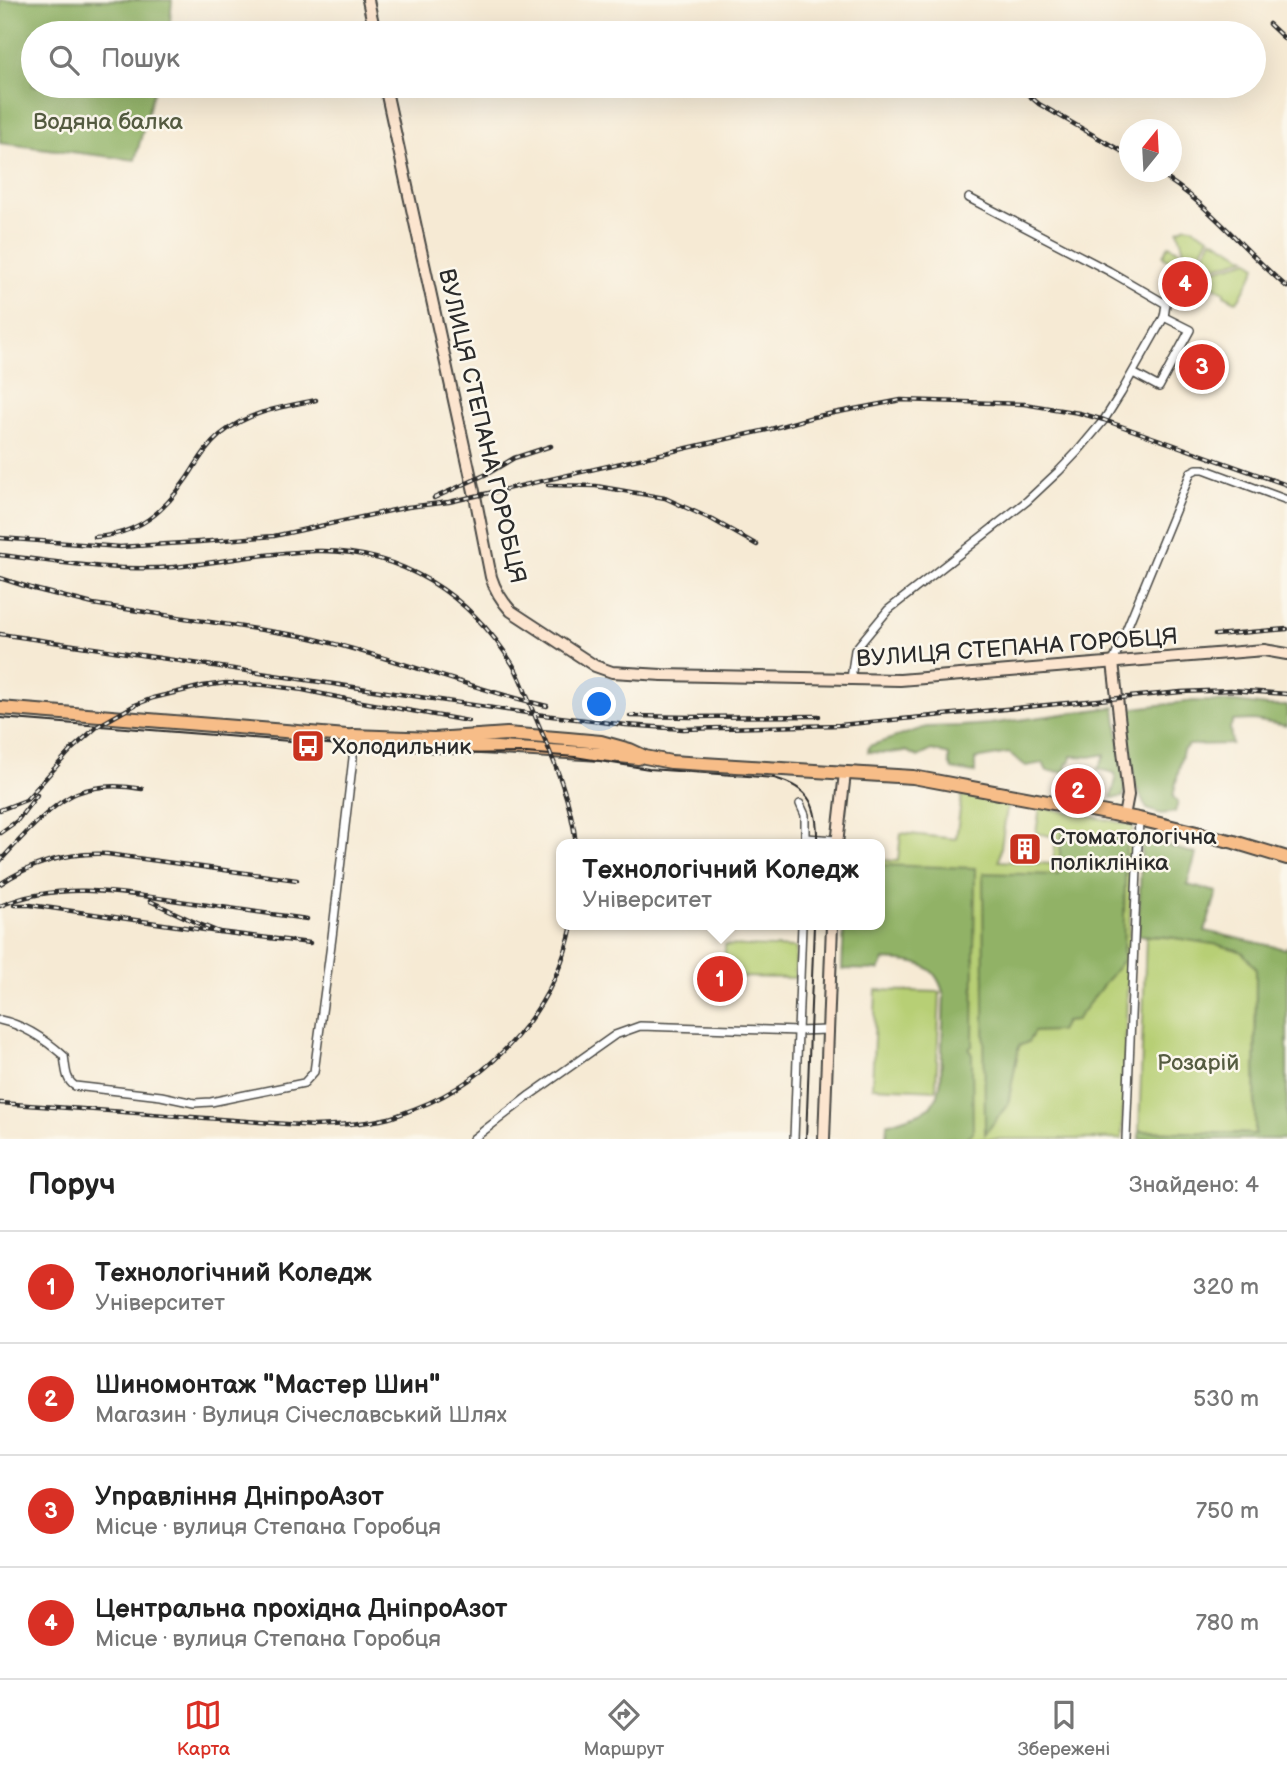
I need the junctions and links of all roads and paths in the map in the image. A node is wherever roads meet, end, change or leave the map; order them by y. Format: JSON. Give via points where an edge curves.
{"nodes":[{"id":1,"x":368,"y":0,"type":"edge"},
{"id":2,"x":372,"y":21,"type":"edge"},
{"id":3,"x":388,"y":98,"type":"edge"},
{"id":4,"x":969,"y":198,"type":"dead end"},
{"id":5,"x":1164,"y":317,"type":"junction"},
{"id":6,"x":1133,"y":373,"type":"junction"},
{"id":7,"x":1287,"y":500,"type":"edge"},
{"id":8,"x":1287,"y":653,"type":"edge"},
{"id":9,"x":1113,"y":662,"type":"junction"},
{"id":10,"x":851,"y":679,"type":"junction"},
{"id":11,"x":0,"y":708,"type":"edge"},
{"id":12,"x":353,"y":736,"type":"junction"},
{"id":13,"x":845,"y":773,"type":"junction"},
{"id":14,"x":800,"y":804,"type":"dead end"},
{"id":15,"x":1124,"y":816,"type":"junction"},
{"id":16,"x":1139,"y":819,"type":"junction"},
{"id":17,"x":805,"y":839,"type":"edge"},
{"id":18,"x":837,"y":839,"type":"edge"},
{"id":19,"x":1287,"y":858,"type":"edge"},
{"id":20,"x":802,"y":930,"type":"edge"},
{"id":21,"x":832,"y":930,"type":"edge"},
{"id":22,"x":0,"y":1020,"type":"edge"},
{"id":23,"x":827,"y":1030,"type":"junction"},
{"id":24,"x":798,"y":1031,"type":"junction"},
{"id":25,"x":473,"y":1139,"type":"edge"},
{"id":26,"x":794,"y":1139,"type":"edge"},
{"id":27,"x":824,"y":1139,"type":"edge"},
{"id":28,"x":1126,"y":1139,"type":"edge"}],
"edges":[{"from":1,"to":2,"type":"main road"},
{"from":3,"to":10,"type":"main road","name":"ВУЛИЦЯ СТЕПАНА ГОРОБЦЯ","via":[[491,576],[502,601],[538,629],[612,673]]},
{"from":4,"to":5,"type":"street","via":[[1166,304]]},
{"from":5,"to":6,"type":"street","name":"ВУЛИЦЯ СТЕПАНА ГОРОБЦЯ"},
{"from":5,"to":6,"type":"street","via":[[1190,330],[1166,375],[1159,387]]},
{"from":6,"to":10,"type":"street","name":"ВУЛИЦЯ СТЕПАНА ГОРОБЦЯ","via":[[1104,420],[1059,471],[888,610],[855,650]]},
{"from":7,"to":9,"type":"street","via":[[1203,469],[1191,472]]},
{"from":8,"to":9,"type":"main road","name":"ВУЛИЦЯ СТЕПАНА ГОРОБЦЯ","via":[[1264,650]]},
{"from":9,"to":10,"type":"main road","name":"ВУЛИЦЯ СТЕПАНА ГОРОБЦЯ","via":[[900,680]]},
{"from":9,"to":15,"type":"main road","via":[[1128,795]]},
{"from":11,"to":12,"type":"main road"},
{"from":12,"to":13,"type":"main road"},
{"from":12,"to":22,"type":"street","via":[[314,1072],[304,1083],[194,1103],[75,1086],[67,1078],[64,1056],[54,1047]]},
{"from":13,"to":15,"type":"main road","via":[[913,777]]},
{"from":13,"to":18,"type":"main road"},
{"from":14,"to":17,"type":"street"},
{"from":15,"to":16,"type":"main road"},
{"from":16,"to":19,"type":"main road"},
{"from":16,"to":28,"type":"street"},
{"from":20,"to":24,"type":"street"},
{"from":21,"to":23,"type":"main road"},
{"from":23,"to":24,"type":"street"},
{"from":23,"to":27,"type":"main road"},
{"from":24,"to":25,"type":"street","via":[[640,1026],[615,1035]]},
{"from":24,"to":26,"type":"street"}]}
